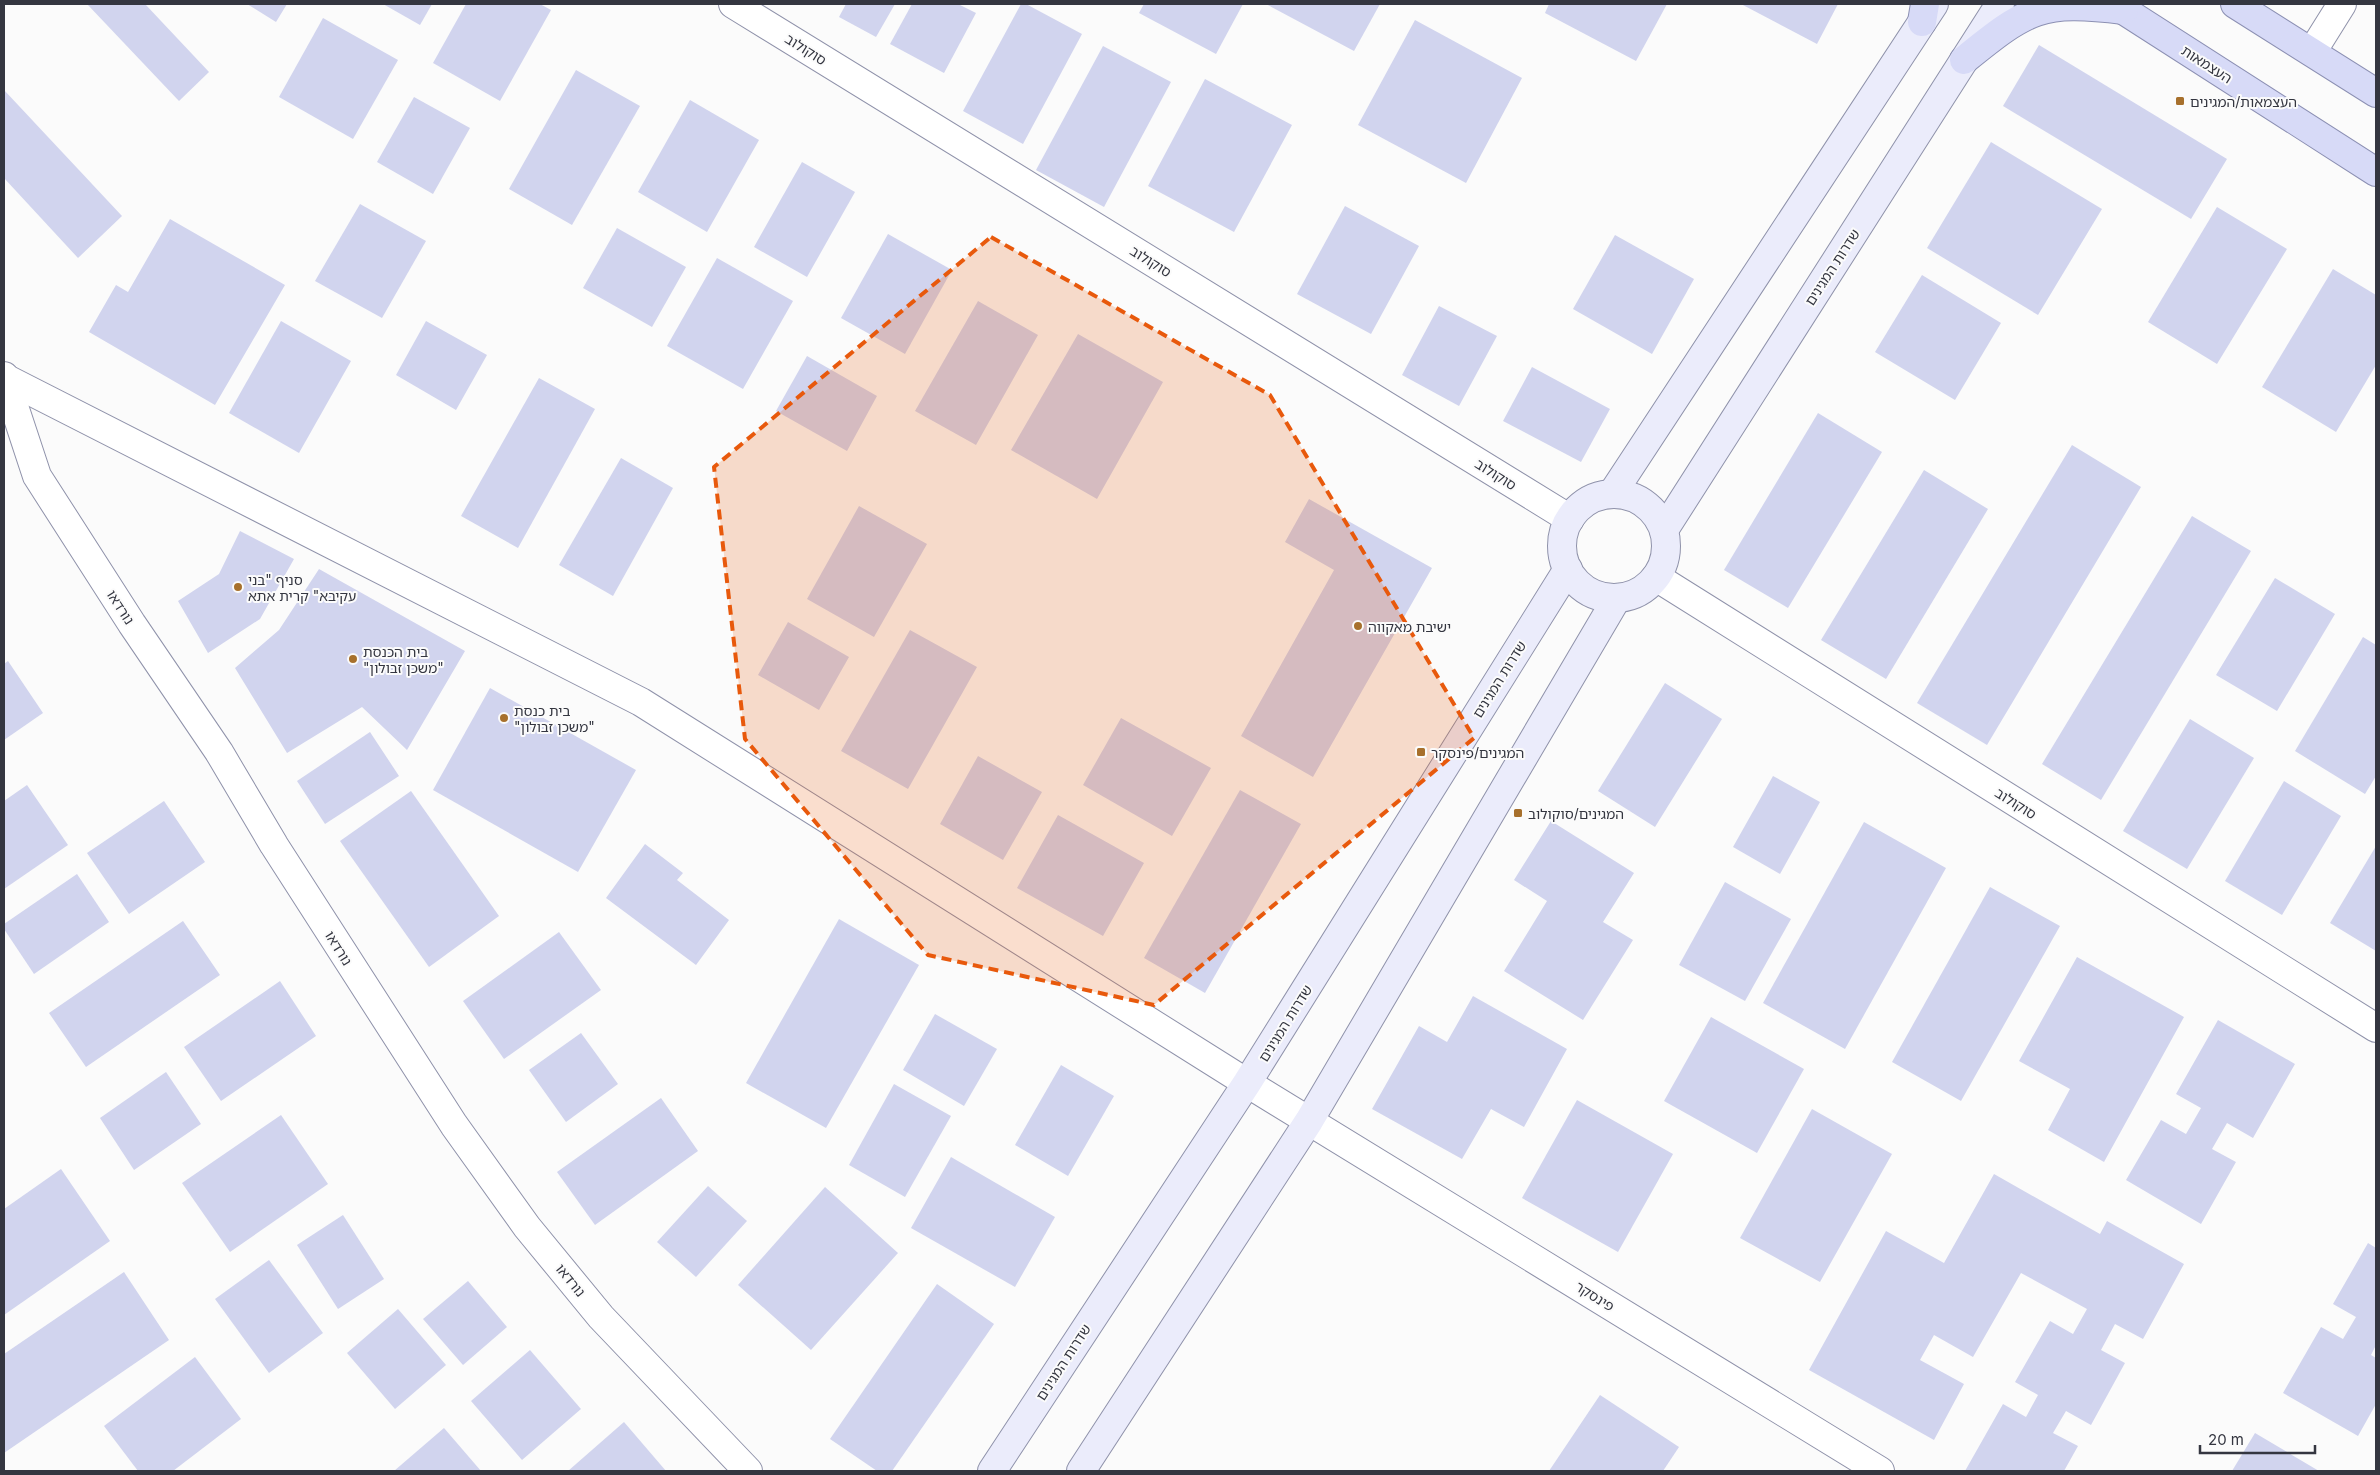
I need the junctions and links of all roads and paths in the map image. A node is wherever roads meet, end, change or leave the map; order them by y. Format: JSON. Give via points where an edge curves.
{"nodes":[{"id":1,"x":733,"y":4,"type":"edge"},
{"id":2,"x":2000,"y":4,"type":"edge"},
{"id":3,"x":2235,"y":4,"type":"edge"},
{"id":4,"x":2342,"y":4,"type":"edge"},
{"id":5,"x":2119,"y":7,"type":"edge"},
{"id":6,"x":1927,"y":10,"type":"edge"},
{"id":7,"x":2312,"y":52,"type":"junction"},
{"id":8,"x":1964,"y":60,"type":"junction"},
{"id":9,"x":2376,"y":93,"type":"edge"},
{"id":10,"x":2376,"y":172,"type":"edge"},
{"id":11,"x":4,"y":377,"type":"edge"},
{"id":12,"x":1612,"y":494,"type":"junction"},
{"id":13,"x":1570,"y":519,"type":"junction"},
{"id":14,"x":1664,"y":530,"type":"junction"},
{"id":15,"x":1568,"y":569,"type":"junction"},
{"id":16,"x":1656,"y":578,"type":"junction"},
{"id":17,"x":1617,"y":598,"type":"junction"},
{"id":18,"x":2376,"y":1028,"type":"edge"},
{"id":19,"x":1248,"y":1082,"type":"junction"},
{"id":20,"x":1309,"y":1121,"type":"junction"},
{"id":21,"x":748,"y":1471,"type":"edge"},
{"id":22,"x":992,"y":1471,"type":"edge"},
{"id":23,"x":1081,"y":1471,"type":"edge"},
{"id":24,"x":1880,"y":1471,"type":"edge"}],
"edges":[{"from":1,"to":13,"type":"street","name":"סוקולוב"},
{"from":2,"to":8,"type":"street","name":"שדרות המגינים"},
{"from":3,"to":7,"type":"main road"},
{"from":4,"to":7,"type":"street"},
{"from":5,"to":8,"type":"main road","via":[[2067,5],[2044,8],[2020,17]]},
{"from":5,"to":10,"type":"main road","name":"העצמאות"},
{"from":6,"to":12,"type":"street"},
{"from":7,"to":9,"type":"main road"},
{"from":8,"to":14,"type":"street","name":"שדרות המגינים"},
{"from":11,"to":19,"type":"street","name":"פינסקר","via":[[641,702]]},
{"from":11,"to":21,"type":"street","name":"נורדאו","via":[[37,476],[218,752],[274,845],[454,1124],[527,1227],[601,1316]]},
{"from":12,"to":13,"type":"street","via":[[1595,497],[1580,506]]},
{"from":12,"to":14,"type":"street","via":[[1629,496],[1644,503]]},
{"from":13,"to":15,"type":"street","via":[[1563,535],[1562,552]]},
{"from":14,"to":16,"type":"street","via":[[1666,547]]},
{"from":15,"to":17,"type":"street","via":[[1588,591]]},
{"from":15,"to":19,"type":"street","name":"שדרות המגינים"},
{"from":16,"to":17,"type":"street","via":[[1632,595]]},
{"from":16,"to":18,"type":"street","name":"סוקולוב"},
{"from":17,"to":20,"type":"street"},
{"from":19,"to":20,"type":"street","name":"פינסקר"},
{"from":19,"to":22,"type":"street","name":"שדרות המגינים"},
{"from":20,"to":23,"type":"street"},
{"from":20,"to":24,"type":"street","name":"פינסקר"}]}
